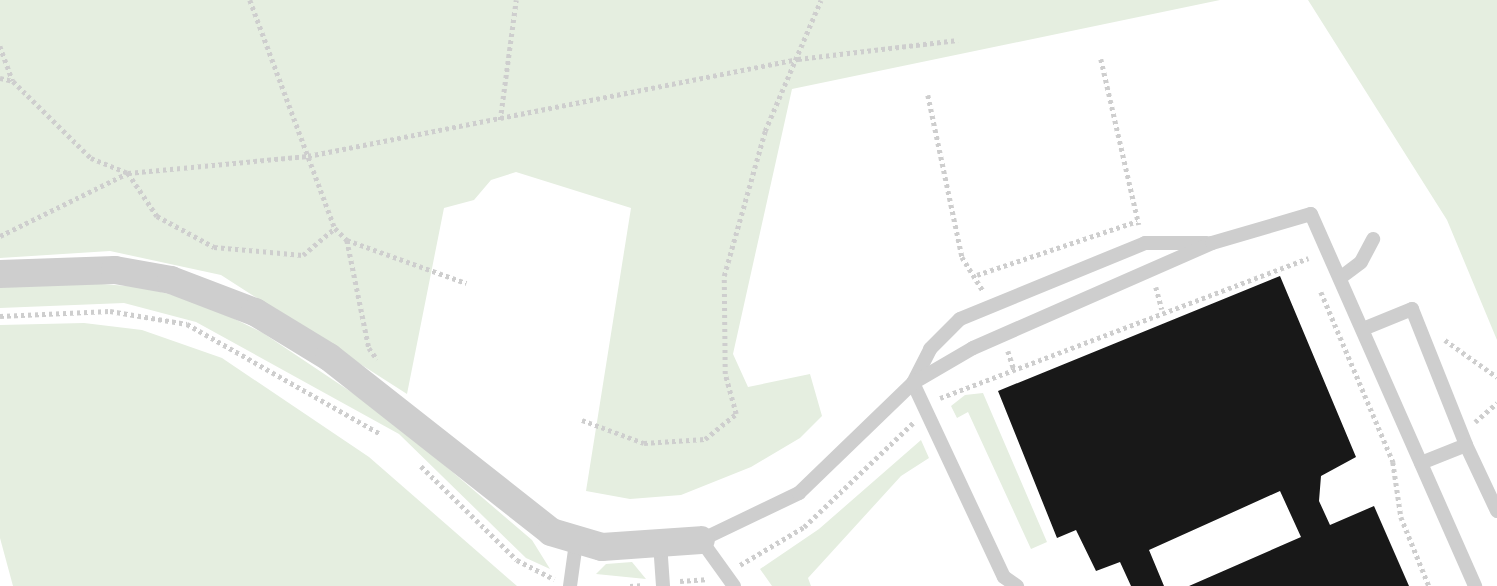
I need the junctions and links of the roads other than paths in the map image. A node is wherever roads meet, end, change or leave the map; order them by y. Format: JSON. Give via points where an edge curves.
{"nodes":[{"id":1,"x":1373,"y":239,"type":"dead end"},
{"id":2,"x":1212,"y":243,"type":"junction"},
{"id":3,"x":0,"y":275,"type":"edge"},
{"id":4,"x":1340,"y":278,"type":"junction"},
{"id":5,"x":1363,"y":329,"type":"junction"},
{"id":6,"x":914,"y":383,"type":"junction"},
{"id":7,"x":1464,"y":439,"type":"junction"},
{"id":8,"x":1421,"y":463,"type":"junction"},
{"id":9,"x":1497,"y":511,"type":"edge"},
{"id":10,"x":701,"y":540,"type":"junction"},
{"id":11,"x":576,"y":543,"type":"junction"},
{"id":12,"x":660,"y":543,"type":"junction"},
{"id":13,"x":570,"y":584,"type":"edge"},
{"id":14,"x":663,"y":585,"type":"edge"},
{"id":15,"x":734,"y":586,"type":"edge"},
{"id":16,"x":1017,"y":586,"type":"edge"},
{"id":17,"x":1475,"y":586,"type":"edge"}],
"edges":[{"from":1,"to":4,"type":"lane","via":[[1361,262]]},
{"from":2,"to":4,"type":"lane","via":[[1311,214]]},
{"from":2,"to":6,"type":"lane","via":[[1152,274],[1003,336]]},
{"from":2,"to":6,"type":"lane","via":[[1145,243],[960,319],[930,349]]},
{"from":3,"to":11,"type":"street","via":[[115,270],[171,280],[255,312],[329,356],[530,522]]},
{"from":4,"to":5,"type":"lane"},
{"from":5,"to":7,"type":"lane","via":[[1412,309]]},
{"from":5,"to":8,"type":"lane"},
{"from":6,"to":10,"type":"lane","via":[[799,493]]},
{"from":6,"to":16,"type":"lane","via":[[1004,577]]},
{"from":7,"to":8,"type":"lane"},
{"from":7,"to":9,"type":"lane"},
{"from":8,"to":17,"type":"lane"},
{"from":10,"to":12,"type":"street"},
{"from":10,"to":15,"type":"lane"},
{"from":11,"to":12,"type":"street"},
{"from":11,"to":13,"type":"lane"},
{"from":12,"to":14,"type":"lane"}]}
